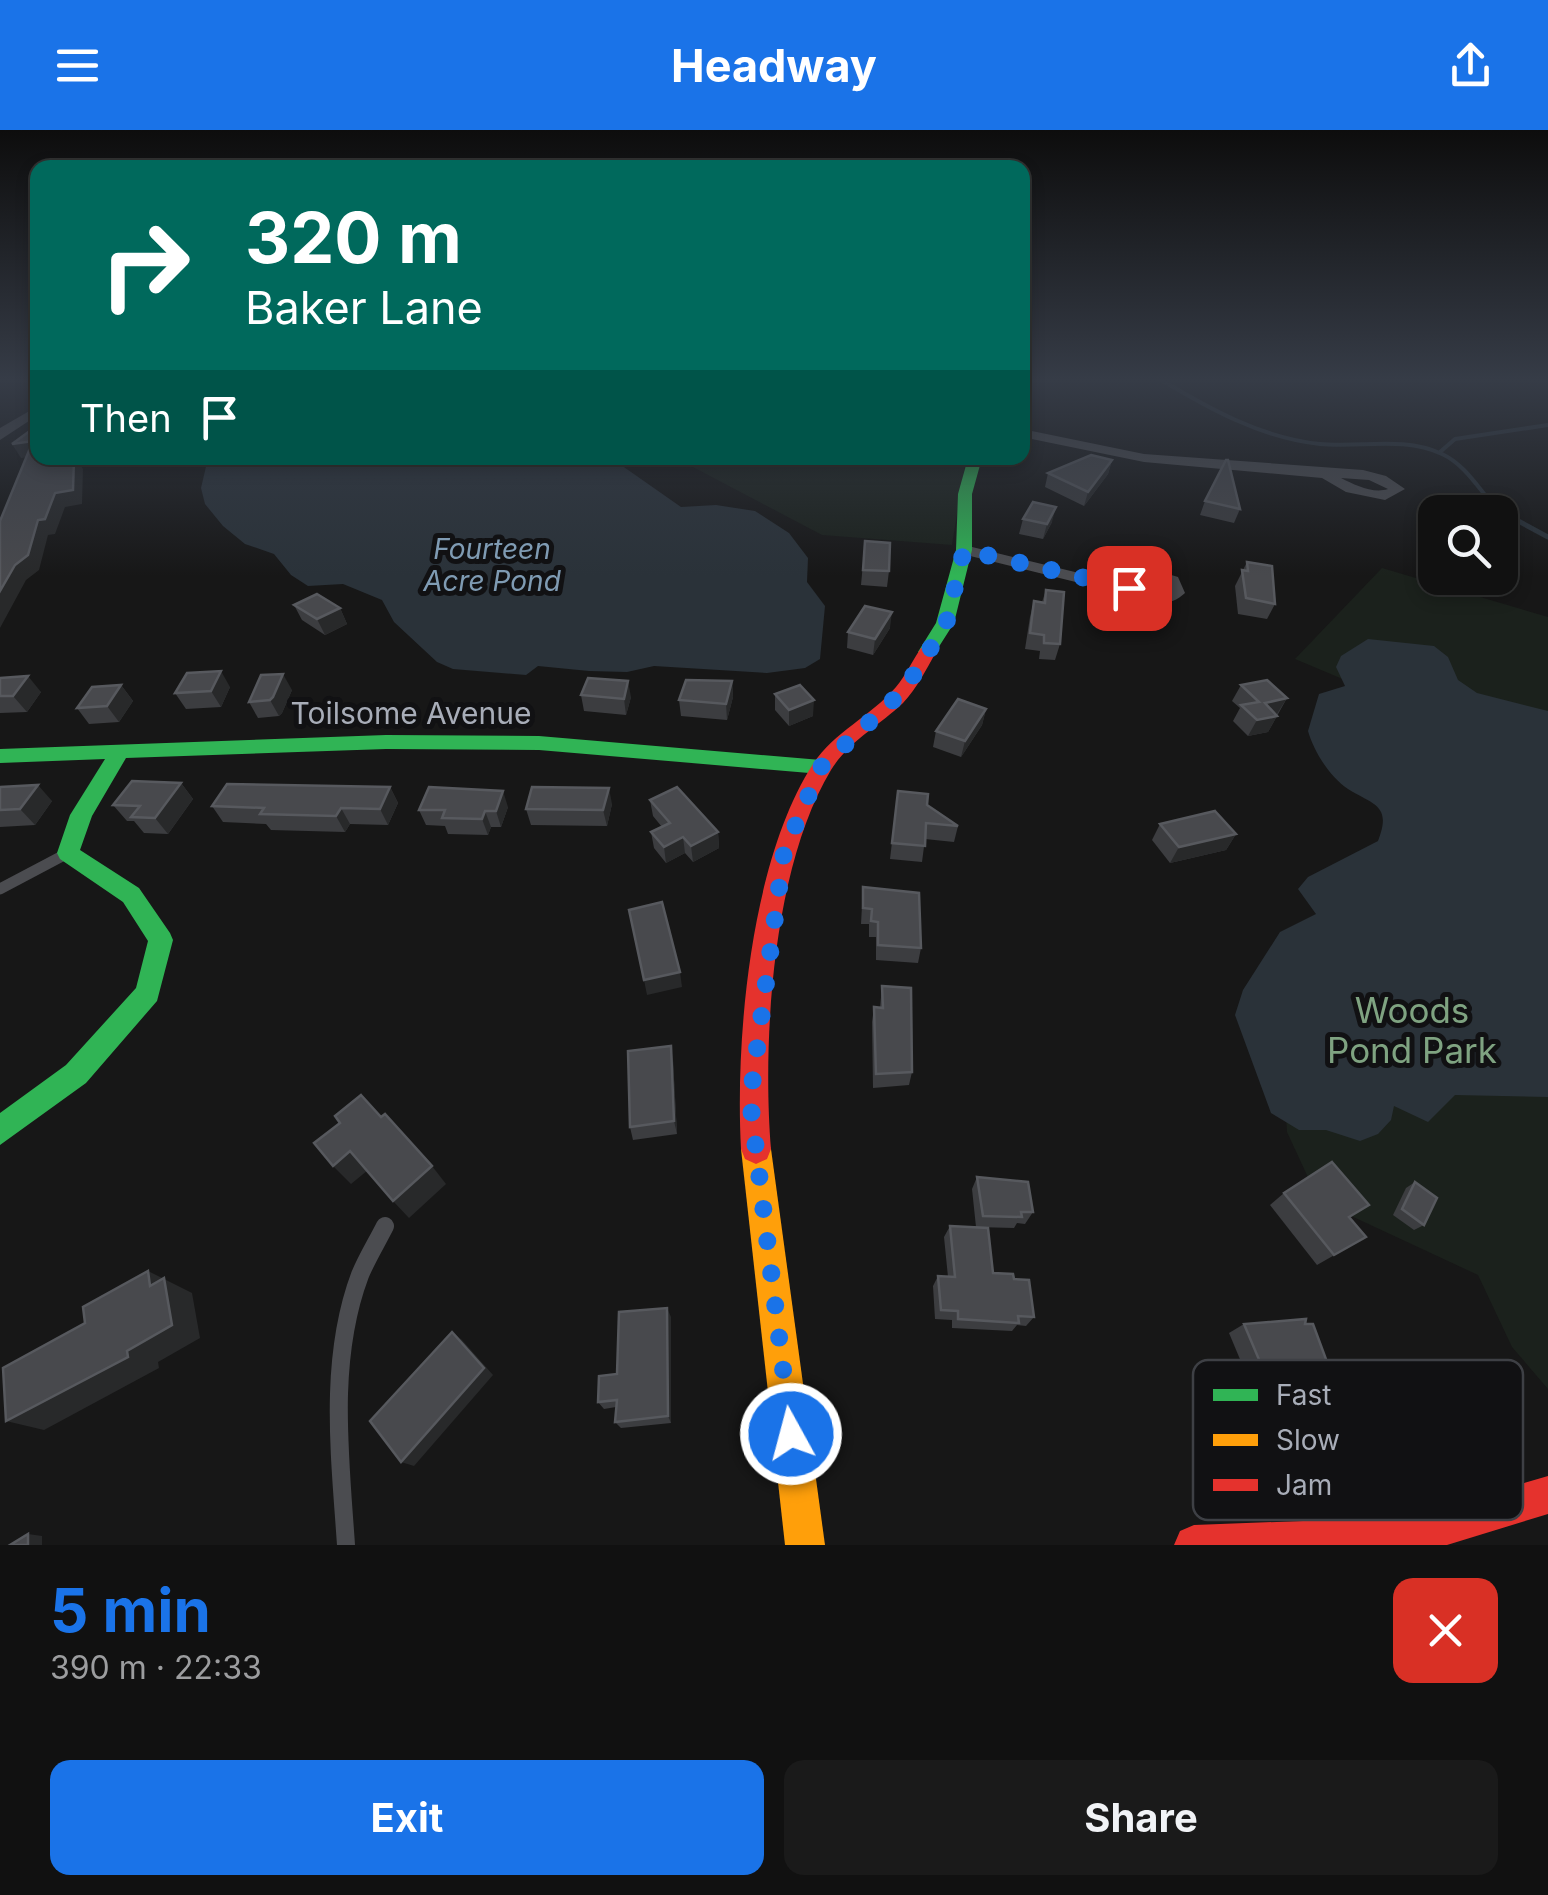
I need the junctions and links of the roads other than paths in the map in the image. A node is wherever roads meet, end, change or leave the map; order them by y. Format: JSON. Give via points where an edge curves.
{"nodes":[{"id":1,"x":1073,"y":444,"type":"edge"},
{"id":2,"x":973,"y":465,"type":"edge"},
{"id":3,"x":1325,"y":474,"type":"dead end"},
{"id":4,"x":964,"y":550,"type":"junction"},
{"id":5,"x":1128,"y":585,"type":"dead end"},
{"id":6,"x":120,"y":751,"type":"junction"},
{"id":7,"x":0,"y":756,"type":"edge"},
{"id":8,"x":821,"y":767,"type":"junction"},
{"id":9,"x":68,"y":853,"type":"junction"},
{"id":10,"x":0,"y":889,"type":"edge"},
{"id":11,"x":0,"y":1131,"type":"edge"},
{"id":12,"x":385,"y":1226,"type":"dead end"},
{"id":13,"x":1548,"y":1495,"type":"edge"},
{"id":14,"x":1523,"y":1503,"type":"edge"},
{"id":15,"x":1465,"y":1520,"type":"edge"},
{"id":16,"x":346,"y":1545,"type":"edge"},
{"id":17,"x":805,"y":1545,"type":"edge"},
{"id":18,"x":1194,"y":1545,"type":"edge"}],
"edges":[{"from":1,"to":3,"type":"street","via":[[1144,458]]},
{"from":2,"to":4,"type":"street"},
{"from":4,"to":5,"type":"street"},
{"from":4,"to":8,"type":"street","via":[[946,624],[911,679]]},
{"from":6,"to":7,"type":"street","name":"Toilsome Avenue"},
{"from":6,"to":8,"type":"street","name":"Toilsome Avenue","via":[[539,743]]},
{"from":6,"to":9,"type":"street"},
{"from":8,"to":17,"type":"street","via":[[784,852],[750,1100]]},
{"from":9,"to":10,"type":"lane"},
{"from":9,"to":11,"type":"street","via":[[131,896],[160,940],[148,993],[76,1074]]},
{"from":12,"to":16,"type":"lane","via":[[361,1273],[345,1342],[340,1423]]},
{"from":13,"to":14,"type":"street"},
{"from":15,"to":18,"type":"street","via":[[1409,1537]]}]}
